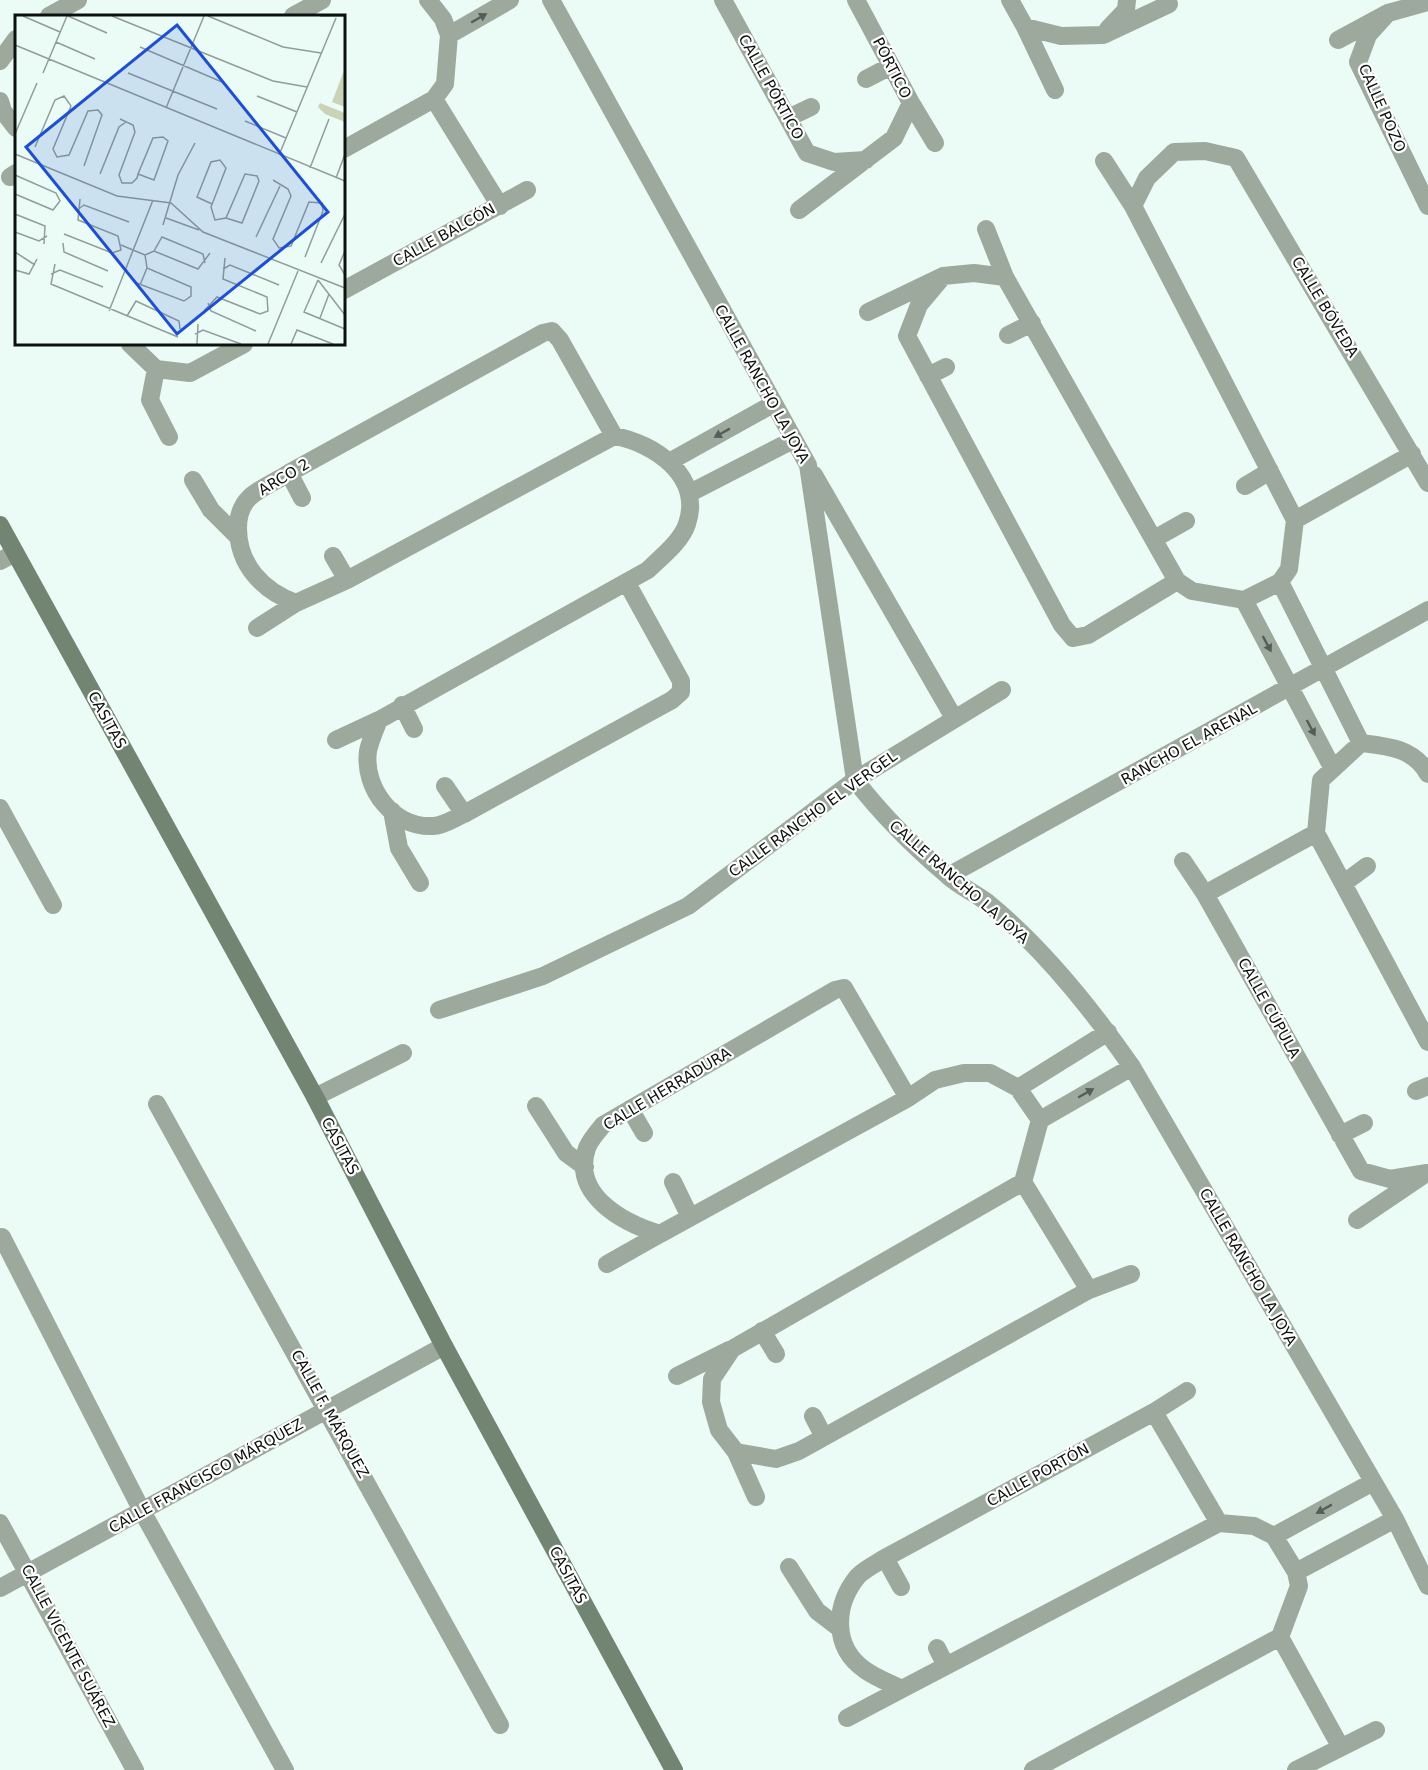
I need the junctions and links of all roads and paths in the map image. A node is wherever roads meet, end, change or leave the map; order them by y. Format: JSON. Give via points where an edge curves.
{"nodes":[{"id":1,"x":78,"y":0,"type":"edge"},
{"id":2,"x":322,"y":0,"type":"edge"},
{"id":3,"x":428,"y":0,"type":"edge"},
{"id":4,"x":510,"y":0,"type":"edge"},
{"id":5,"x":551,"y":0,"type":"edge"},
{"id":6,"x":723,"y":0,"type":"edge"},
{"id":7,"x":856,"y":0,"type":"edge"},
{"id":8,"x":1010,"y":0,"type":"edge"},
{"id":9,"x":1127,"y":0,"type":"edge"},
{"id":10,"x":1428,"y":2,"type":"edge"},
{"id":11,"x":1169,"y":4,"type":"dead end"},
{"id":12,"x":1388,"y":13,"type":"junction"},
{"id":13,"x":51,"y":15,"type":"edge"},
{"id":14,"x":295,"y":15,"type":"edge"},
{"id":15,"x":1025,"y":27,"type":"junction"},
{"id":16,"x":449,"y":35,"type":"junction"},
{"id":17,"x":1103,"y":35,"type":"junction"},
{"id":18,"x":15,"y":40,"type":"edge"},
{"id":19,"x":1338,"y":40,"type":"dead end"},
{"id":20,"x":0,"y":61,"type":"edge"},
{"id":21,"x":891,"y":66,"type":"junction"},
{"id":22,"x":866,"y":79,"type":"dead end"},
{"id":23,"x":1055,"y":90,"type":"dead end"},
{"id":24,"x":434,"y":99,"type":"junction"},
{"id":25,"x":0,"y":101,"type":"edge"},
{"id":26,"x":911,"y":103,"type":"junction"},
{"id":27,"x":811,"y":108,"type":"dead end"},
{"id":28,"x":788,"y":118,"type":"junction"},
{"id":29,"x":15,"y":127,"type":"edge"},
{"id":30,"x":934,"y":143,"type":"dead end"},
{"id":31,"x":345,"y":147,"type":"edge"},
{"id":32,"x":866,"y":160,"type":"junction"},
{"id":33,"x":1104,"y":161,"type":"dead end"},
{"id":34,"x":527,"y":190,"type":"dead end"},
{"id":35,"x":500,"y":206,"type":"junction"},
{"id":36,"x":1133,"y":206,"type":"junction"},
{"id":37,"x":1428,"y":206,"type":"edge"},
{"id":38,"x":799,"y":210,"type":"dead end"},
{"id":39,"x":986,"y":230,"type":"dead end"},
{"id":40,"x":943,"y":276,"type":"junction"},
{"id":41,"x":1005,"y":277,"type":"junction"},
{"id":42,"x":345,"y":289,"type":"edge"},
{"id":43,"x":868,"y":312,"type":"dead end"},
{"id":44,"x":1032,"y":323,"type":"junction"},
{"id":45,"x":1008,"y":335,"type":"dead end"},
{"id":46,"x":131,"y":345,"type":"edge"},
{"id":47,"x":239,"y":345,"type":"edge"},
{"id":48,"x":219,"y":349,"type":"edge"},
{"id":49,"x":946,"y":367,"type":"dead end"},
{"id":50,"x":156,"y":369,"type":"junction"},
{"id":51,"x":928,"y":376,"type":"junction"},
{"id":52,"x":773,"y":404,"type":"junction"},
{"id":53,"x":614,"y":436,"type":"junction"},
{"id":54,"x":169,"y":437,"type":"dead end"},
{"id":55,"x":793,"y":440,"type":"junction"},
{"id":56,"x":1412,"y":454,"type":"junction"},
{"id":57,"x":669,"y":462,"type":"junction"},
{"id":58,"x":808,"y":465,"type":"junction"},
{"id":59,"x":1270,"y":471,"type":"junction"},
{"id":60,"x":289,"y":473,"type":"junction"},
{"id":61,"x":194,"y":480,"type":"dead end"},
{"id":62,"x":1428,"y":483,"type":"edge"},
{"id":63,"x":1245,"y":486,"type":"dead end"},
{"id":64,"x":690,"y":493,"type":"junction"},
{"id":65,"x":302,"y":498,"type":"dead end"},
{"id":66,"x":1296,"y":520,"type":"junction"},
{"id":67,"x":1186,"y":521,"type":"dead end"},
{"id":68,"x":0,"y":525,"type":"edge"},
{"id":69,"x":238,"y":537,"type":"junction"},
{"id":70,"x":1154,"y":539,"type":"junction"},
{"id":71,"x":333,"y":556,"type":"dead end"},
{"id":72,"x":7,"y":557,"type":"edge"},
{"id":73,"x":347,"y":580,"type":"junction"},
{"id":74,"x":1177,"y":581,"type":"junction"},
{"id":75,"x":1280,"y":582,"type":"junction"},
{"id":76,"x":627,"y":583,"type":"junction"},
{"id":77,"x":1244,"y":600,"type":"junction"},
{"id":78,"x":297,"y":603,"type":"junction"},
{"id":79,"x":1428,"y":610,"type":"edge"},
{"id":80,"x":257,"y":628,"type":"dead end"},
{"id":81,"x":1323,"y":670,"type":"junction"},
{"id":82,"x":1290,"y":688,"type":"junction"},
{"id":83,"x":1002,"y":690,"type":"dead end"},
{"id":84,"x":402,"y":705,"type":"junction"},
{"id":85,"x":954,"y":718,"type":"junction"},
{"id":86,"x":379,"y":720,"type":"junction"},
{"id":87,"x":414,"y":729,"type":"dead end"},
{"id":88,"x":336,"y":740,"type":"dead end"},
{"id":89,"x":1361,"y":743,"type":"junction"},
{"id":90,"x":1426,"y":766,"type":"edge"},
{"id":91,"x":1333,"y":769,"type":"junction"},
{"id":92,"x":855,"y":780,"type":"junction"},
{"id":93,"x":445,"y":786,"type":"dead end"},
{"id":94,"x":0,"y":808,"type":"edge"},
{"id":95,"x":392,"y":812,"type":"junction"},
{"id":96,"x":464,"y":814,"type":"junction"},
{"id":97,"x":1316,"y":833,"type":"junction"},
{"id":98,"x":1183,"y":861,"type":"dead end"},
{"id":99,"x":1367,"y":866,"type":"dead end"},
{"id":100,"x":948,"y":876,"type":"junction"},
{"id":101,"x":420,"y":883,"type":"dead end"},
{"id":102,"x":1344,"y":883,"type":"junction"},
{"id":103,"x":1205,"y":894,"type":"junction"},
{"id":104,"x":53,"y":905,"type":"dead end"},
{"id":105,"x":439,"y":1010,"type":"dead end"},
{"id":106,"x":1108,"y":1032,"type":"junction"},
{"id":107,"x":1428,"y":1042,"type":"edge"},
{"id":108,"x":403,"y":1053,"type":"dead end"},
{"id":109,"x":1132,"y":1067,"type":"junction"},
{"id":110,"x":1018,"y":1088,"type":"junction"},
{"id":111,"x":315,"y":1097,"type":"junction"},
{"id":112,"x":908,"y":1098,"type":"junction"},
{"id":113,"x":157,"y":1104,"type":"dead end"},
{"id":114,"x":536,"y":1106,"type":"dead end"},
{"id":115,"x":630,"y":1109,"type":"junction"},
{"id":116,"x":1040,"y":1120,"type":"junction"},
{"id":117,"x":1364,"y":1123,"type":"dead end"},
{"id":118,"x":644,"y":1133,"type":"dead end"},
{"id":119,"x":1340,"y":1135,"type":"junction"},
{"id":120,"x":585,"y":1167,"type":"junction"},
{"id":121,"x":1427,"y":1172,"type":"edge"},
{"id":122,"x":673,"y":1182,"type":"dead end"},
{"id":123,"x":1023,"y":1182,"type":"junction"},
{"id":124,"x":690,"y":1217,"type":"junction"},
{"id":125,"x":1357,"y":1220,"type":"dead end"},
{"id":126,"x":660,"y":1234,"type":"junction"},
{"id":127,"x":2,"y":1237,"type":"dead end"},
{"id":128,"x":607,"y":1264,"type":"dead end"},
{"id":129,"x":1131,"y":1274,"type":"dead end"},
{"id":130,"x":1089,"y":1290,"type":"junction"},
{"id":131,"x":762,"y":1331,"type":"junction"},
{"id":132,"x":444,"y":1346,"type":"junction"},
{"id":133,"x":732,"y":1349,"type":"junction"},
{"id":134,"x":776,"y":1354,"type":"dead end"},
{"id":135,"x":677,"y":1376,"type":"dead end"},
{"id":136,"x":1186,"y":1391,"type":"dead end"},
{"id":137,"x":328,"y":1409,"type":"junction"},
{"id":138,"x":1154,"y":1412,"type":"junction"},
{"id":139,"x":813,"y":1416,"type":"dead end"},
{"id":140,"x":824,"y":1437,"type":"junction"},
{"id":141,"x":736,"y":1452,"type":"junction"},
{"id":142,"x":1373,"y":1482,"type":"junction"},
{"id":143,"x":756,"y":1497,"type":"dead end"},
{"id":144,"x":142,"y":1511,"type":"junction"},
{"id":145,"x":1395,"y":1519,"type":"junction"},
{"id":146,"x":0,"y":1523,"type":"edge"},
{"id":147,"x":1219,"y":1523,"type":"junction"},
{"id":148,"x":1274,"y":1536,"type":"junction"},
{"id":149,"x":885,"y":1558,"type":"junction"},
{"id":150,"x":789,"y":1567,"type":"dead end"},
{"id":151,"x":1296,"y":1572,"type":"junction"},
{"id":152,"x":28,"y":1573,"type":"junction"},
{"id":153,"x":1428,"y":1586,"type":"edge"},
{"id":154,"x":901,"y":1587,"type":"dead end"},
{"id":155,"x":0,"y":1588,"type":"edge"},
{"id":156,"x":838,"y":1627,"type":"junction"},
{"id":157,"x":1280,"y":1637,"type":"junction"},
{"id":158,"x":937,"y":1648,"type":"dead end"},
{"id":159,"x":946,"y":1666,"type":"junction"},
{"id":160,"x":902,"y":1689,"type":"junction"},
{"id":161,"x":847,"y":1718,"type":"dead end"},
{"id":162,"x":500,"y":1725,"type":"dead end"},
{"id":163,"x":1376,"y":1730,"type":"dead end"},
{"id":164,"x":1340,"y":1746,"type":"junction"},
{"id":165,"x":135,"y":1770,"type":"edge"},
{"id":166,"x":285,"y":1770,"type":"edge"},
{"id":167,"x":674,"y":1770,"type":"edge"},
{"id":168,"x":1033,"y":1770,"type":"edge"},
{"id":169,"x":1296,"y":1770,"type":"edge"}],
"edges":[{"from":1,"to":13,"type":"street"},
{"from":2,"to":14,"type":"street"},
{"from":3,"to":16,"type":"street","via":[[443,19]]},
{"from":16,"to":4,"type":"street","one_way":true},
{"from":5,"to":52,"type":"street","name":"CALLE RANCHO LA JOYA"},
{"from":6,"to":28,"type":"street","name":"CALLE PÓRTICO"},
{"from":7,"to":21,"type":"street","name":"PÓRTICO"},
{"from":8,"to":15,"type":"street"},
{"from":9,"to":17,"type":"street","via":[[1126,10]]},
{"from":10,"to":12,"type":"street"},
{"from":11,"to":17,"type":"street"},
{"from":12,"to":19,"type":"street"},
{"from":12,"to":37,"type":"street","name":"CALLE POZO","via":[[1368,35],[1358,62]]},
{"from":15,"to":17,"type":"street","via":[[1061,36]]},
{"from":15,"to":23,"type":"street"},
{"from":16,"to":24,"type":"street","via":[[445,84]]},
{"from":18,"to":20,"type":"street"},
{"from":21,"to":22,"type":"street"},
{"from":21,"to":26,"type":"street","name":"PÓRTICO"},
{"from":24,"to":31,"type":"street"},
{"from":24,"to":35,"type":"street","name":"CALLE BALCÓN"},
{"from":25,"to":29,"type":"street"},
{"from":26,"to":30,"type":"street"},
{"from":26,"to":32,"type":"street","name":"PÓRTICO","via":[[894,138]]},
{"from":27,"to":28,"type":"street"},
{"from":28,"to":32,"type":"street","name":"CALLE PÓRTICO","via":[[807,153],[834,162]]},
{"from":32,"to":38,"type":"street","name":"PÓRTICO"},
{"from":33,"to":36,"type":"street"},
{"from":34,"to":35,"type":"street"},
{"from":35,"to":42,"type":"street","name":"CALLE BALCÓN"},
{"from":36,"to":56,"type":"street","name":"CALLE BÓVEDA","via":[[1147,178],[1174,152],[1205,151],[1236,158]]},
{"from":36,"to":59,"type":"street"},
{"from":39,"to":41,"type":"street"},
{"from":40,"to":41,"type":"street","via":[[974,273]]},
{"from":40,"to":43,"type":"street"},
{"from":40,"to":51,"type":"street","via":[[920,305],[907,336]]},
{"from":41,"to":44,"type":"street"},
{"from":44,"to":45,"type":"street"},
{"from":44,"to":70,"type":"street"},
{"from":46,"to":50,"type":"street"},
{"from":47,"to":48,"type":"street"},
{"from":48,"to":50,"type":"street","via":[[190,373]]},
{"from":49,"to":51,"type":"street"},
{"from":50,"to":54,"type":"street","via":[[150,400]]},
{"from":51,"to":74,"type":"street","via":[[1062,625],[1073,638],[1088,635]]},
{"from":52,"to":55,"type":"street","name":"CALLE RANCHO LA JOYA"},
{"from":52,"to":57,"type":"street","one_way":true},
{"from":53,"to":57,"type":"street","via":[[648,446]]},
{"from":53,"to":60,"type":"street","name":"ARCO 2","via":[[552,331]]},
{"from":53,"to":73,"type":"street"},
{"from":55,"to":58,"type":"street","name":"CALLE RANCHO LA JOYA"},
{"from":55,"to":64,"type":"street"},
{"from":56,"to":62,"type":"street"},
{"from":56,"to":66,"type":"street"},
{"from":57,"to":64,"type":"street"},
{"from":58,"to":85,"type":"street"},
{"from":58,"to":92,"type":"street","name":"CALLE RANCHO LA JOYA"},
{"from":59,"to":63,"type":"street"},
{"from":59,"to":66,"type":"street"},
{"from":60,"to":65,"type":"street"},
{"from":60,"to":69,"type":"street","name":"ARCO 2","via":[[249,498],[238,516]]},
{"from":61,"to":69,"type":"street","via":[[211,510]]},
{"from":64,"to":76,"type":"street","via":[[687,524],[673,546],[648,570]]},
{"from":66,"to":75,"type":"street","via":[[1289,569]]},
{"from":67,"to":70,"type":"street"},
{"from":68,"to":72,"type":"street","name":"CASITAS"},
{"from":69,"to":78,"type":"street","name":"ARCO 2","via":[[246,564],[264,585]]},
{"from":70,"to":74,"type":"street"},
{"from":71,"to":73,"type":"street"},
{"from":72,"to":111,"type":"street","name":"CASITAS"},
{"from":73,"to":78,"type":"street"},
{"from":74,"to":77,"type":"street","via":[[1192,591]]},
{"from":75,"to":77,"type":"street"},
{"from":75,"to":81,"type":"street"},
{"from":76,"to":84,"type":"street"},
{"from":76,"to":96,"type":"street","via":[[681,681],[681,692]]},
{"from":77,"to":82,"type":"street","one_way":true},
{"from":78,"to":80,"type":"street"},
{"from":79,"to":81,"type":"street","name":"RANCHO EL ARENAL"},
{"from":81,"to":82,"type":"street","name":"RANCHO EL ARENAL"},
{"from":81,"to":89,"type":"street"},
{"from":82,"to":91,"type":"street","one_way":true},
{"from":82,"to":100,"type":"street","name":"RANCHO EL ARENAL"},
{"from":83,"to":85,"type":"street","name":"CALLE RANCHO EL VERGEL"},
{"from":84,"to":86,"type":"street"},
{"from":84,"to":87,"type":"street"},
{"from":85,"to":92,"type":"street","name":"CALLE RANCHO EL VERGEL"},
{"from":86,"to":88,"type":"street"},
{"from":86,"to":95,"type":"street","via":[[368,750],[369,771],[375,793]]},
{"from":89,"to":90,"type":"street","via":[[1397,747]]},
{"from":89,"to":91,"type":"street"},
{"from":91,"to":97,"type":"street","via":[[1320,780]]},
{"from":92,"to":100,"type":"street","name":"CALLE RANCHO LA JOYA","via":[[884,816]]},
{"from":92,"to":105,"type":"street","name":"CALLE RANCHO EL VERGEL","via":[[688,906],[543,976]]},
{"from":93,"to":96,"type":"street"},
{"from":94,"to":104,"type":"street"},
{"from":95,"to":96,"type":"street","via":[[412,823],[434,826]]},
{"from":95,"to":101,"type":"street","via":[[399,848]]},
{"from":97,"to":102,"type":"street"},
{"from":97,"to":103,"type":"street"},
{"from":98,"to":103,"type":"street","name":"CALLE CÚPULA"},
{"from":99,"to":102,"type":"street"},
{"from":100,"to":106,"type":"street","name":"CALLE RANCHO LA JOYA","via":[[987,902],[1041,952]]},
{"from":102,"to":107,"type":"street"},
{"from":103,"to":119,"type":"street","name":"CALLE CÚPULA"},
{"from":106,"to":109,"type":"street","name":"CALLE RANCHO LA JOYA"},
{"from":106,"to":110,"type":"street"},
{"from":108,"to":111,"type":"street"},
{"from":116,"to":109,"type":"street","one_way":true},
{"from":109,"to":142,"type":"street","name":"CALLE RANCHO LA JOYA"},
{"from":110,"to":112,"type":"street","via":[[990,1073],[964,1073],[935,1080]]},
{"from":110,"to":116,"type":"street"},
{"from":111,"to":132,"type":"street","name":"CASITAS"},
{"from":112,"to":115,"type":"street","name":"CALLE HERRADURA","via":[[844,988]]},
{"from":112,"to":124,"type":"street"},
{"from":113,"to":137,"type":"street","name":"CALLE F. MÁRQUEZ"},
{"from":114,"to":120,"type":"street","via":[[566,1153]]},
{"from":115,"to":118,"type":"street"},
{"from":115,"to":120,"type":"street","name":"CALLE HERRADURA","via":[[603,1125],[587,1147]]},
{"from":116,"to":123,"type":"street"},
{"from":117,"to":119,"type":"street"},
{"from":119,"to":121,"type":"street","name":"CALLE CÚPULA","via":[[1361,1171],[1390,1179]]},
{"from":120,"to":126,"type":"street","via":[[592,1192],[610,1211],[631,1225]]},
{"from":121,"to":125,"type":"street"},
{"from":122,"to":124,"type":"street"},
{"from":123,"to":130,"type":"street"},
{"from":123,"to":131,"type":"street"},
{"from":124,"to":126,"type":"street"},
{"from":126,"to":128,"type":"street"},
{"from":127,"to":144,"type":"street"},
{"from":129,"to":130,"type":"street"},
{"from":130,"to":140,"type":"street"},
{"from":131,"to":133,"type":"street"},
{"from":131,"to":134,"type":"street"},
{"from":132,"to":137,"type":"street","name":"CALLE FRANCISCO MÁRQUEZ"},
{"from":132,"to":167,"type":"street","name":"CASITAS"},
{"from":133,"to":135,"type":"street"},
{"from":133,"to":141,"type":"street","via":[[712,1379],[711,1402],[719,1430]]},
{"from":136,"to":138,"type":"street","name":"CALLE PORTÓN"},
{"from":137,"to":144,"type":"street","name":"CALLE FRANCISCO MÁRQUEZ"},
{"from":137,"to":162,"type":"street","name":"CALLE F. MÁRQUEZ"},
{"from":138,"to":147,"type":"street"},
{"from":138,"to":149,"type":"street","name":"CALLE PORTÓN"},
{"from":139,"to":140,"type":"street"},
{"from":140,"to":141,"type":"street","via":[[776,1460]]},
{"from":141,"to":143,"type":"street"},
{"from":142,"to":145,"type":"street","name":"CALLE RANCHO LA JOYA"},
{"from":142,"to":148,"type":"street","one_way":true},
{"from":144,"to":152,"type":"street","name":"CALLE FRANCISCO MÁRQUEZ"},
{"from":144,"to":166,"type":"street"},
{"from":145,"to":151,"type":"street"},
{"from":145,"to":153,"type":"street","name":"CALLE RANCHO LA JOYA"},
{"from":146,"to":152,"type":"street","name":"CALLE VICENTE SUÁREZ"},
{"from":147,"to":148,"type":"street","via":[[1254,1526]]},
{"from":147,"to":159,"type":"street"},
{"from":148,"to":151,"type":"street"},
{"from":149,"to":154,"type":"street"},
{"from":149,"to":156,"type":"street","name":"CALLE PORTÓN","via":[[859,1575],[843,1603]]},
{"from":150,"to":156,"type":"street","via":[[817,1611]]},
{"from":151,"to":157,"type":"street","via":[[1299,1586]]},
{"from":152,"to":155,"type":"street","name":"CALLE FRANCISCO MÁRQUEZ"},
{"from":152,"to":165,"type":"street","name":"CALLE VICENTE SUÁREZ"},
{"from":156,"to":160,"type":"street","via":[[844,1646],[863,1670]]},
{"from":157,"to":164,"type":"street"},
{"from":157,"to":168,"type":"street"},
{"from":158,"to":159,"type":"street"},
{"from":159,"to":160,"type":"street"},
{"from":160,"to":161,"type":"street"},
{"from":163,"to":164,"type":"street"},
{"from":164,"to":169,"type":"street"}]}
